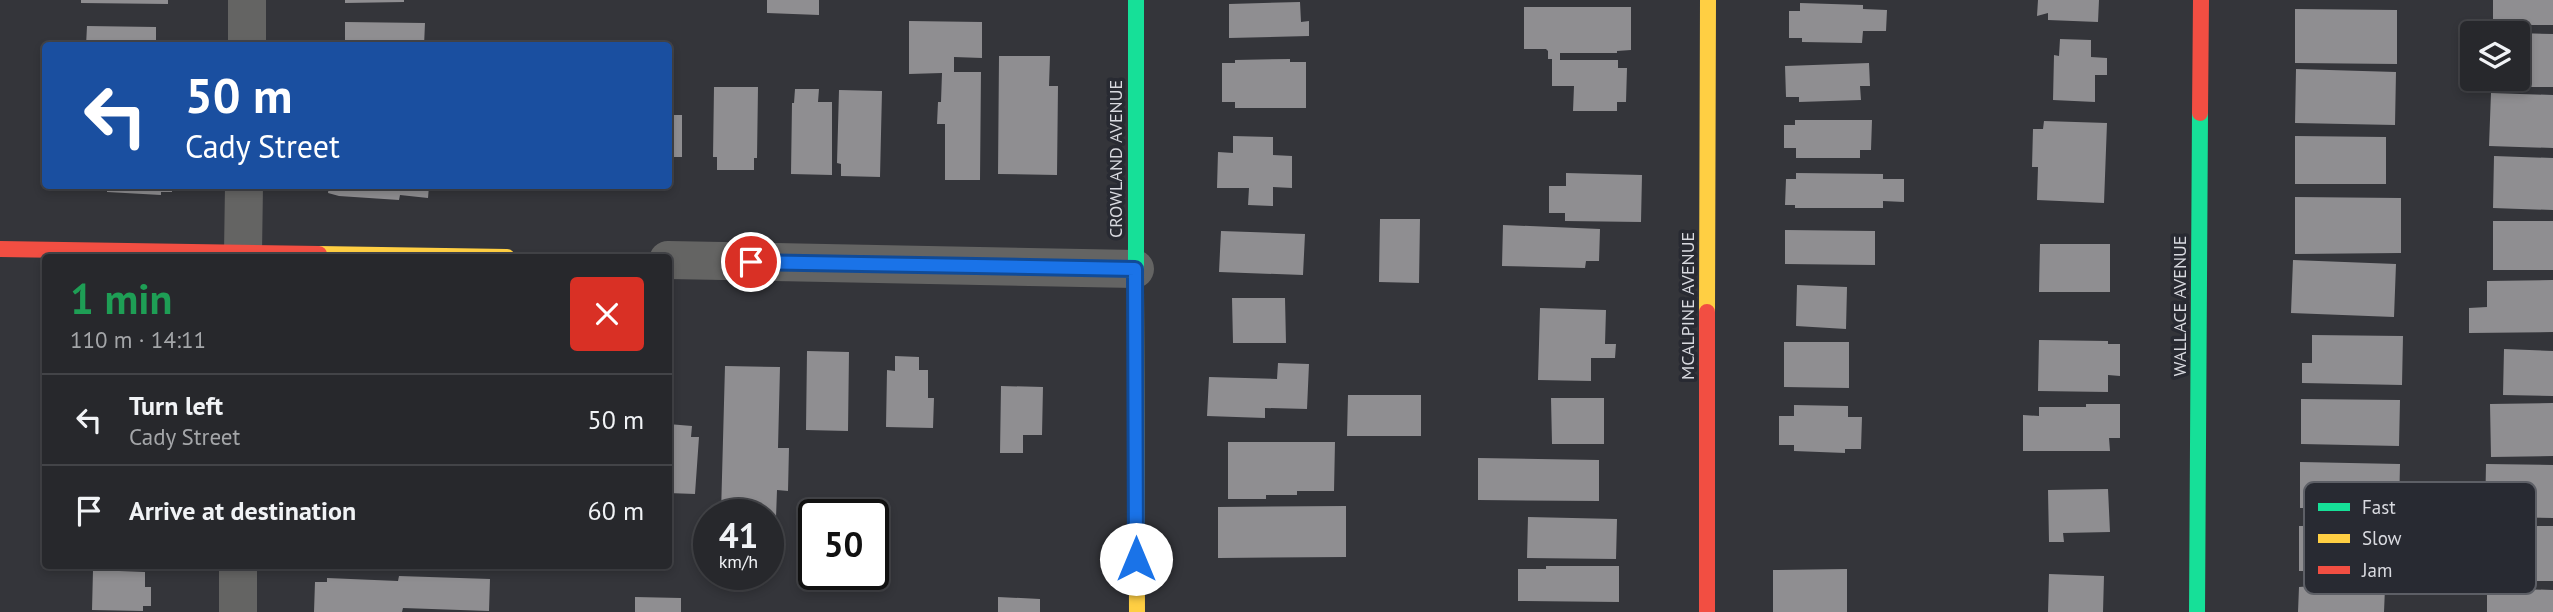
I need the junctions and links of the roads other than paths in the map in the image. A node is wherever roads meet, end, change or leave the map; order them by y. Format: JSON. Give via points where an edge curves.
{"nodes":[{"id":1,"x":247,"y":0,"type":"edge"},
{"id":2,"x":1136,"y":0,"type":"edge"},
{"id":3,"x":1708,"y":0,"type":"edge"},
{"id":4,"x":2202,"y":0,"type":"edge"},
{"id":5,"x":247,"y":42,"type":"edge"},
{"id":6,"x":244,"y":189,"type":"edge"},
{"id":7,"x":0,"y":249,"type":"edge"},
{"id":8,"x":202,"y":254,"type":"edge"},
{"id":9,"x":243,"y":254,"type":"edge"},
{"id":10,"x":672,"y":260,"type":"edge"},
{"id":11,"x":1135,"y":269,"type":"junction"},
{"id":12,"x":239,"y":569,"type":"edge"},
{"id":13,"x":238,"y":612,"type":"edge"},
{"id":14,"x":1137,"y":612,"type":"edge"},
{"id":15,"x":1707,"y":612,"type":"edge"},
{"id":16,"x":2197,"y":612,"type":"edge"}],
"edges":[{"from":1,"to":5,"type":"street"},
{"from":2,"to":11,"type":"street","name":"CROWLAND AVENUE"},
{"from":3,"to":15,"type":"street","name":"MCALPINE AVENUE"},
{"from":4,"to":16,"type":"street","name":"WALLACE AVENUE"},
{"from":6,"to":9,"type":"street"},
{"from":7,"to":8,"type":"street"},
{"from":10,"to":11,"type":"street"},
{"from":11,"to":14,"type":"street","name":"CROWLAND AVENUE"},
{"from":12,"to":13,"type":"street"}]}
